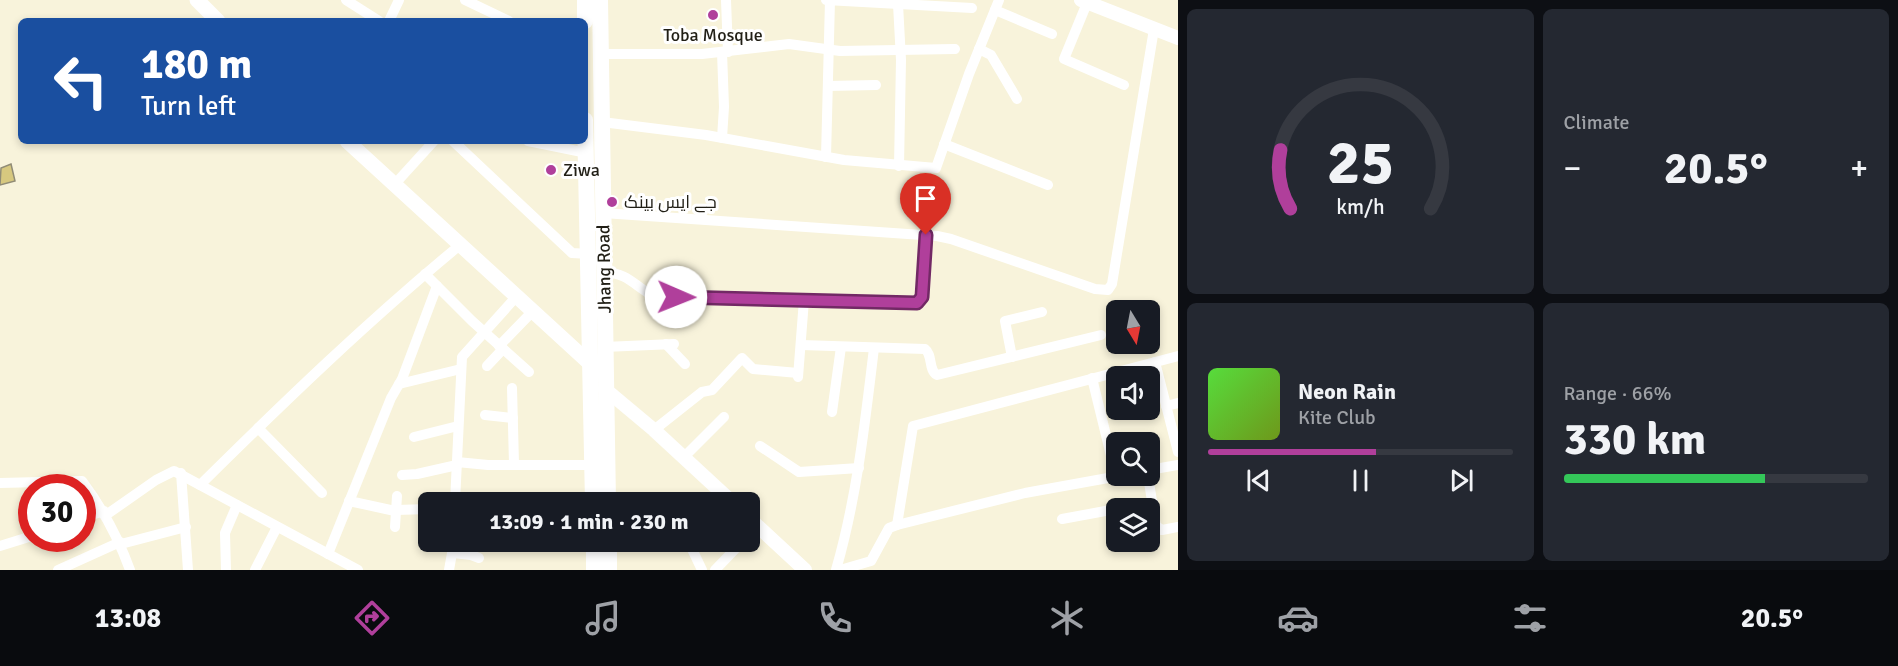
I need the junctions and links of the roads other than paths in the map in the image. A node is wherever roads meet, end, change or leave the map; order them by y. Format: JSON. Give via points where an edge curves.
{"nodes":[{"id":1,"x":198,"y":0,"type":"edge"},
{"id":2,"x":346,"y":0,"type":"edge"},
{"id":3,"x":399,"y":0,"type":"edge"},
{"id":4,"x":465,"y":0,"type":"edge"},
{"id":5,"x":726,"y":0,"type":"edge"},
{"id":6,"x":828,"y":0,"type":"edge"},
{"id":7,"x":586,"y":1,"type":"edge"},
{"id":8,"x":1084,"y":1,"type":"edge"},
{"id":9,"x":898,"y":4,"type":"junction"},
{"id":10,"x":997,"y":5,"type":"edge"},
{"id":11,"x":972,"y":8,"type":"dead end"},
{"id":12,"x":215,"y":18,"type":"edge"},
{"id":13,"x":374,"y":18,"type":"edge"},
{"id":14,"x":390,"y":18,"type":"edge"},
{"id":15,"x":503,"y":18,"type":"edge"},
{"id":16,"x":585,"y":18,"type":"edge"},
{"id":17,"x":1154,"y":29,"type":"junction"},
{"id":18,"x":1052,"y":34,"type":"dead end"},
{"id":19,"x":1178,"y":38,"type":"edge"},
{"id":20,"x":900,"y":49,"type":"junction"},
{"id":21,"x":955,"y":49,"type":"dead end"},
{"id":22,"x":979,"y":49,"type":"junction"},
{"id":23,"x":830,"y":50,"type":"junction"},
{"id":24,"x":725,"y":52,"type":"junction"},
{"id":25,"x":601,"y":54,"type":"junction"},
{"id":26,"x":876,"y":85,"type":"dead end"},
{"id":27,"x":1124,"y":85,"type":"dead end"},
{"id":28,"x":828,"y":86,"type":"junction"},
{"id":29,"x":1017,"y":99,"type":"dead end"},
{"id":30,"x":593,"y":121,"type":"edge"},
{"id":31,"x":722,"y":138,"type":"junction"},
{"id":32,"x":350,"y":144,"type":"edge"},
{"id":33,"x":431,"y":144,"type":"edge"},
{"id":34,"x":456,"y":144,"type":"edge"},
{"id":35,"x":543,"y":144,"type":"edge"},
{"id":36,"x":944,"y":144,"type":"junction"},
{"id":37,"x":587,"y":153,"type":"junction"},
{"id":38,"x":826,"y":157,"type":"junction"},
{"id":39,"x":899,"y":166,"type":"junction"},
{"id":40,"x":394,"y":185,"type":"junction"},
{"id":41,"x":1048,"y":185,"type":"dead end"},
{"id":42,"x":603,"y":213,"type":"junction"},
{"id":43,"x":926,"y":235,"type":"junction"},
{"id":44,"x":460,"y":245,"type":"junction"},
{"id":45,"x":589,"y":254,"type":"junction"},
{"id":46,"x":604,"y":272,"type":"junction"},
{"id":47,"x":425,"y":274,"type":"junction"},
{"id":48,"x":436,"y":286,"type":"junction"},
{"id":49,"x":516,"y":297,"type":"junction"},
{"id":50,"x":804,"y":300,"type":"junction"},
{"id":51,"x":532,"y":312,"type":"junction"},
{"id":52,"x":1042,"y":312,"type":"dead end"},
{"id":53,"x":484,"y":332,"type":"junction"},
{"id":54,"x":1101,"y":335,"type":"dead end"},
{"id":55,"x":801,"y":345,"type":"junction"},
{"id":56,"x":501,"y":347,"type":"junction"},
{"id":57,"x":604,"y":347,"type":"junction"},
{"id":58,"x":841,"y":347,"type":"junction"},
{"id":59,"x":874,"y":348,"type":"junction"},
{"id":60,"x":1178,"y":356,"type":"edge"},
{"id":61,"x":1012,"y":357,"type":"junction"},
{"id":62,"x":1155,"y":362,"type":"junction"},
{"id":63,"x":591,"y":364,"type":"junction"},
{"id":64,"x":685,"y":364,"type":"dead end"},
{"id":65,"x":487,"y":366,"type":"dead end"},
{"id":66,"x":461,"y":369,"type":"junction"},
{"id":67,"x":529,"y":372,"type":"dead end"},
{"id":68,"x":1092,"y":378,"type":"junction"},
{"id":69,"x":605,"y":383,"type":"junction"},
{"id":70,"x":399,"y":384,"type":"junction"},
{"id":71,"x":512,"y":388,"type":"dead end"},
{"id":72,"x":1178,"y":403,"type":"edge"},
{"id":73,"x":1166,"y":406,"type":"junction"},
{"id":74,"x":832,"y":412,"type":"dead end"},
{"id":75,"x":485,"y":415,"type":"dead end"},
{"id":76,"x":724,"y":417,"type":"dead end"},
{"id":77,"x":513,"y":418,"type":"junction"},
{"id":78,"x":458,"y":426,"type":"junction"},
{"id":79,"x":258,"y":428,"type":"junction"},
{"id":80,"x":654,"y":430,"type":"junction"},
{"id":81,"x":1106,"y":433,"type":"edge"},
{"id":82,"x":414,"y":437,"type":"dead end"},
{"id":83,"x":760,"y":446,"type":"dead end"},
{"id":84,"x":1178,"y":452,"type":"edge"},
{"id":85,"x":684,"y":457,"type":"junction"},
{"id":86,"x":457,"y":463,"type":"junction"},
{"id":87,"x":514,"y":464,"type":"junction"},
{"id":88,"x":592,"y":465,"type":"junction"},
{"id":89,"x":1178,"y":465,"type":"edge"},
{"id":90,"x":859,"y":468,"type":"junction"},
{"id":91,"x":1160,"y":468,"type":"edge"},
{"id":92,"x":181,"y":473,"type":"junction"},
{"id":93,"x":402,"y":475,"type":"dead end"},
{"id":94,"x":1106,"y":478,"type":"edge"},
{"id":95,"x":0,"y":483,"type":"edge"},
{"id":96,"x":200,"y":484,"type":"junction"},
{"id":97,"x":456,"y":492,"type":"edge"},
{"id":98,"x":593,"y":492,"type":"edge"},
{"id":99,"x":608,"y":492,"type":"edge"},
{"id":100,"x":721,"y":492,"type":"edge"},
{"id":101,"x":322,"y":493,"type":"dead end"},
{"id":102,"x":397,"y":496,"type":"dead end"},
{"id":103,"x":349,"y":501,"type":"junction"},
{"id":104,"x":237,"y":505,"type":"junction"},
{"id":105,"x":418,"y":510,"type":"edge"},
{"id":106,"x":396,"y":511,"type":"junction"},
{"id":107,"x":1106,"y":511,"type":"edge"},
{"id":108,"x":105,"y":513,"type":"junction"},
{"id":109,"x":96,"y":515,"type":"edge"},
{"id":110,"x":1062,"y":519,"type":"dead end"},
{"id":111,"x":897,"y":525,"type":"junction"},
{"id":112,"x":186,"y":527,"type":"junction"},
{"id":113,"x":277,"y":527,"type":"junction"},
{"id":114,"x":395,"y":527,"type":"dead end"},
{"id":115,"x":1178,"y":527,"type":"edge"},
{"id":116,"x":1160,"y":529,"type":"edge"},
{"id":117,"x":760,"y":533,"type":"edge"},
{"id":118,"x":18,"y":540,"type":"edge"},
{"id":119,"x":120,"y":543,"type":"junction"},
{"id":120,"x":0,"y":546,"type":"edge"},
{"id":121,"x":452,"y":552,"type":"edge"},
{"id":122,"x":464,"y":552,"type":"edge"},
{"id":123,"x":594,"y":552,"type":"edge"},
{"id":124,"x":609,"y":552,"type":"edge"},
{"id":125,"x":693,"y":552,"type":"edge"},
{"id":126,"x":732,"y":552,"type":"edge"},
{"id":127,"x":328,"y":554,"type":"junction"},
{"id":128,"x":479,"y":558,"type":"dead end"},
{"id":129,"x":354,"y":569,"type":"edge"},
{"id":130,"x":58,"y":570,"type":"edge"},
{"id":131,"x":130,"y":570,"type":"edge"},
{"id":132,"x":188,"y":570,"type":"edge"},
{"id":133,"x":226,"y":570,"type":"edge"},
{"id":134,"x":255,"y":570,"type":"edge"},
{"id":135,"x":449,"y":570,"type":"edge"},
{"id":136,"x":594,"y":570,"type":"edge"},
{"id":137,"x":609,"y":570,"type":"edge"},
{"id":138,"x":702,"y":570,"type":"edge"},
{"id":139,"x":715,"y":570,"type":"edge"},
{"id":140,"x":806,"y":570,"type":"edge"},
{"id":141,"x":838,"y":570,"type":"edge"}],
"edges":[{"from":1,"to":12,"type":"main road"},
{"from":2,"to":13,"type":"street"},
{"from":3,"to":14,"type":"street"},
{"from":4,"to":15,"type":"street"},
{"from":5,"to":24,"type":"street"},
{"from":6,"to":9,"type":"street"},
{"from":6,"to":23,"type":"street"},
{"from":7,"to":16,"type":"main road","name":"Jhang Road"},
{"from":7,"to":25,"type":"main road","name":"Jhang Road"},
{"from":8,"to":17,"type":"street"},
{"from":8,"to":27,"type":"street","via":[[1064,59]]},
{"from":9,"to":11,"type":"street"},
{"from":9,"to":20,"type":"street"},
{"from":10,"to":18,"type":"street"},
{"from":10,"to":22,"type":"street"},
{"from":17,"to":19,"type":"street"},
{"from":17,"to":43,"type":"street","via":[[1108,290],[1095,289],[951,239]]},
{"from":20,"to":21,"type":"street"},
{"from":20,"to":23,"type":"street"},
{"from":20,"to":39,"type":"street"},
{"from":22,"to":29,"type":"street","via":[[991,55]]},
{"from":22,"to":36,"type":"street"},
{"from":23,"to":24,"type":"street","via":[[789,44]]},
{"from":23,"to":28,"type":"street"},
{"from":24,"to":25,"type":"street"},
{"from":24,"to":31,"type":"street"},
{"from":25,"to":30,"type":"main road","name":"Jhang Road"},
{"from":26,"to":28,"type":"street"},
{"from":28,"to":38,"type":"street"},
{"from":30,"to":31,"type":"street"},
{"from":30,"to":37,"type":"main road","name":"Jhang Road"},
{"from":30,"to":42,"type":"main road","name":"Jhang Road"},
{"from":31,"to":38,"type":"street"},
{"from":32,"to":40,"type":"main road"},
{"from":33,"to":40,"type":"street"},
{"from":34,"to":45,"type":"street","via":[[572,253]]},
{"from":35,"to":37,"type":"street"},
{"from":36,"to":39,"type":"street","via":[[936,168]]},
{"from":36,"to":41,"type":"street"},
{"from":37,"to":45,"type":"main road","name":"Jhang Road"},
{"from":38,"to":39,"type":"street"},
{"from":40,"to":44,"type":"main road"},
{"from":42,"to":43,"type":"street"},
{"from":42,"to":46,"type":"main road","name":"Jhang Road"},
{"from":43,"to":50,"type":"street","via":[[922,297],[917,303]]},
{"from":44,"to":47,"type":"street"},
{"from":44,"to":49,"type":"main road"},
{"from":45,"to":63,"type":"main road","name":"Jhang Road"},
{"from":46,"to":50,"type":"street","via":[[616,272],[654,296]]},
{"from":46,"to":57,"type":"main road","name":"Jhang Road"},
{"from":47,"to":48,"type":"street"},
{"from":47,"to":79,"type":"street"},
{"from":48,"to":53,"type":"street"},
{"from":48,"to":70,"type":"street"},
{"from":49,"to":51,"type":"main road"},
{"from":49,"to":53,"type":"street"},
{"from":50,"to":55,"type":"street"},
{"from":51,"to":56,"type":"street"},
{"from":51,"to":63,"type":"main road"},
{"from":52,"to":61,"type":"street","via":[[1005,321]]},
{"from":53,"to":56,"type":"street"},
{"from":53,"to":66,"type":"street","via":[[462,357]]},
{"from":54,"to":61,"type":"street"},
{"from":55,"to":58,"type":"street"},
{"from":55,"to":80,"type":"street","via":[[798,375],[753,369],[742,358],[712,390],[702,392]]},
{"from":56,"to":65,"type":"street"},
{"from":56,"to":67,"type":"street"},
{"from":57,"to":64,"type":"street","via":[[670,344]]},
{"from":57,"to":69,"type":"main road","name":"Jhang Road"},
{"from":58,"to":59,"type":"street"},
{"from":58,"to":74,"type":"street"},
{"from":59,"to":61,"type":"street","via":[[927,350],[937,375]]},
{"from":59,"to":90,"type":"street"},
{"from":60,"to":62,"type":"street"},
{"from":62,"to":68,"type":"street"},
{"from":62,"to":73,"type":"street"},
{"from":63,"to":69,"type":"main road"},
{"from":63,"to":88,"type":"main road","name":"Jhang Road"},
{"from":66,"to":70,"type":"street"},
{"from":66,"to":78,"type":"street"},
{"from":68,"to":81,"type":"street"},
{"from":68,"to":111,"type":"street","via":[[913,426]]},
{"from":69,"to":80,"type":"street"},
{"from":69,"to":99,"type":"main road","name":"Jhang Road"},
{"from":70,"to":103,"type":"street"},
{"from":71,"to":77,"type":"street"},
{"from":72,"to":73,"type":"street"},
{"from":73,"to":84,"type":"street"},
{"from":75,"to":77,"type":"street"},
{"from":76,"to":85,"type":"street"},
{"from":77,"to":87,"type":"street"},
{"from":78,"to":82,"type":"street"},
{"from":78,"to":86,"type":"street"},
{"from":79,"to":96,"type":"street"},
{"from":79,"to":101,"type":"street"},
{"from":80,"to":85,"type":"street"},
{"from":83,"to":90,"type":"street","via":[[799,472]]},
{"from":85,"to":100,"type":"street"},
{"from":86,"to":87,"type":"street"},
{"from":86,"to":93,"type":"street"},
{"from":86,"to":97,"type":"street"},
{"from":87,"to":88,"type":"street"},
{"from":88,"to":98,"type":"main road","name":"Jhang Road"},
{"from":89,"to":91,"type":"street"},
{"from":90,"to":141,"type":"street"},
{"from":92,"to":96,"type":"street"},
{"from":92,"to":108,"type":"street","via":[[170,471]]},
{"from":92,"to":112,"type":"street"},
{"from":94,"to":111,"type":"street","via":[[1025,493]]},
{"from":95,"to":108,"type":"street","via":[[82,481]]},
{"from":96,"to":104,"type":"street"},
{"from":102,"to":106,"type":"street"},
{"from":103,"to":106,"type":"street"},
{"from":103,"to":127,"type":"street"},
{"from":104,"to":113,"type":"street"},
{"from":104,"to":133,"type":"street","via":[[225,533]]},
{"from":105,"to":106,"type":"street"},
{"from":106,"to":114,"type":"street"},
{"from":107,"to":110,"type":"street"},
{"from":108,"to":109,"type":"street"},
{"from":108,"to":119,"type":"street"},
{"from":111,"to":141,"type":"street","via":[[889,528],[871,561]]},
{"from":112,"to":119,"type":"street"},
{"from":112,"to":132,"type":"street"},
{"from":113,"to":127,"type":"street"},
{"from":113,"to":134,"type":"street"},
{"from":115,"to":116,"type":"street"},
{"from":117,"to":140,"type":"street"},
{"from":118,"to":120,"type":"street"},
{"from":119,"to":130,"type":"street"},
{"from":119,"to":131,"type":"street"},
{"from":121,"to":135,"type":"street"},
{"from":122,"to":128,"type":"street"},
{"from":123,"to":136,"type":"main road"},
{"from":124,"to":137,"type":"main road"},
{"from":125,"to":138,"type":"street"},
{"from":126,"to":139,"type":"street"},
{"from":127,"to":129,"type":"street"}]}
